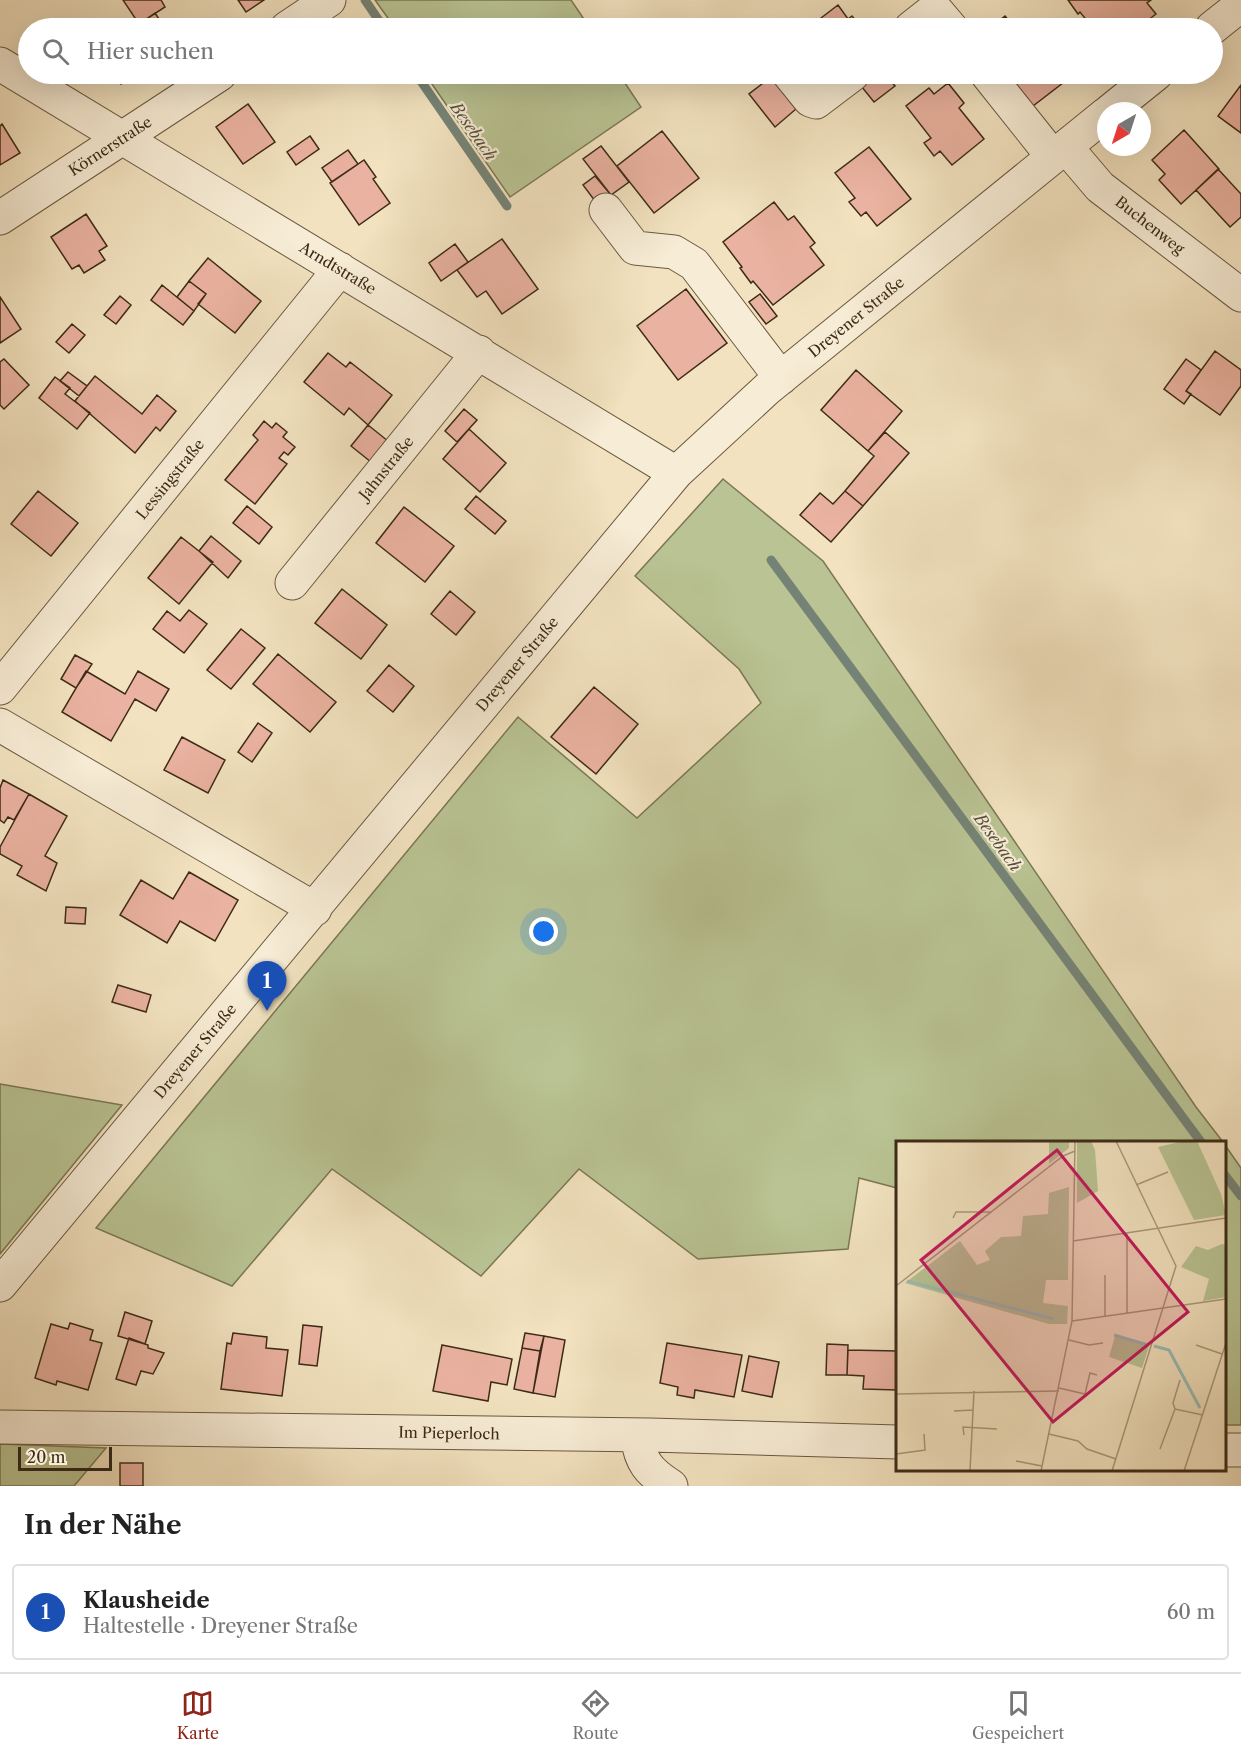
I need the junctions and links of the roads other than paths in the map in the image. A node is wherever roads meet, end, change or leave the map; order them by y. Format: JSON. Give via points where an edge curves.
{"nodes":[{"id":1,"x":329,"y":0,"type":"edge"},
{"id":2,"x":1241,"y":5,"type":"edge"},
{"id":3,"x":302,"y":18,"type":"edge"},
{"id":4,"x":924,"y":18,"type":"edge"},
{"id":5,"x":943,"y":18,"type":"edge"},
{"id":6,"x":1223,"y":19,"type":"edge"},
{"id":7,"x":0,"y":64,"type":"edge"},
{"id":8,"x":18,"y":75,"type":"edge"},
{"id":9,"x":34,"y":84,"type":"edge"},
{"id":10,"x":205,"y":84,"type":"edge"},
{"id":11,"x":797,"y":84,"type":"edge"},
{"id":12,"x":840,"y":84,"type":"edge"},
{"id":13,"x":996,"y":84,"type":"edge"},
{"id":14,"x":1144,"y":84,"type":"edge"},
{"id":15,"x":1121,"y":102,"type":"edge"},
{"id":16,"x":1097,"y":121,"type":"edge"},
{"id":17,"x":124,"y":138,"type":"junction"},
{"id":18,"x":1059,"y":152,"type":"junction"},
{"id":19,"x":606,"y":210,"type":"dead end"},
{"id":20,"x":0,"y":218,"type":"edge"},
{"id":21,"x":340,"y":269,"type":"junction"},
{"id":22,"x":1241,"y":296,"type":"edge"},
{"id":23,"x":479,"y":352,"type":"junction"},
{"id":24,"x":781,"y":378,"type":"junction"},
{"id":25,"x":676,"y":472,"type":"junction"},
{"id":26,"x":292,"y":583,"type":"dead end"},
{"id":27,"x":0,"y":688,"type":"edge"},
{"id":28,"x":0,"y":725,"type":"edge"},
{"id":29,"x":315,"y":909,"type":"junction"},
{"id":30,"x":0,"y":1285,"type":"edge"},
{"id":31,"x":0,"y":1426,"type":"edge"},
{"id":32,"x":637,"y":1435,"type":"junction"},
{"id":33,"x":896,"y":1442,"type":"edge"},
{"id":34,"x":671,"y":1486,"type":"edge"}],
"edges":[{"from":1,"to":3,"type":"street"},
{"from":2,"to":6,"type":"street"},
{"from":4,"to":5,"type":"street","via":[[935,9]]},
{"from":7,"to":8,"type":"street","name":"Arndtstraße"},
{"from":9,"to":17,"type":"street","name":"Arndtstraße"},
{"from":10,"to":17,"type":"street","name":"Körnerstraße"},
{"from":11,"to":12,"type":"street","via":[[816,102]]},
{"from":13,"to":18,"type":"street","name":"Buchenweg"},
{"from":14,"to":15,"type":"street"},
{"from":16,"to":18,"type":"street","name":"Dreyener Straße"},
{"from":17,"to":20,"type":"street","name":"Körnerstraße"},
{"from":17,"to":21,"type":"street","name":"Arndtstraße"},
{"from":18,"to":22,"type":"street","name":"Buchenweg"},
{"from":18,"to":24,"type":"street","name":"Dreyener Straße"},
{"from":19,"to":24,"type":"street","via":[[635,248],[674,252],[694,264]]},
{"from":21,"to":23,"type":"street","name":"Arndtstraße"},
{"from":21,"to":27,"type":"street","name":"Lessingstraße"},
{"from":23,"to":25,"type":"street","name":"Arndtstraße"},
{"from":23,"to":26,"type":"street","name":"Jahnstraße"},
{"from":24,"to":25,"type":"street","name":"Dreyener Straße"},
{"from":25,"to":29,"type":"street","name":"Dreyener Straße"},
{"from":28,"to":29,"type":"street"},
{"from":29,"to":30,"type":"street","name":"Dreyener Straße"},
{"from":31,"to":32,"type":"street","name":"Im Pieperloch"},
{"from":32,"to":33,"type":"street","name":"Im Pieperloch"},
{"from":32,"to":34,"type":"street","via":[[646,1465]]}]}
